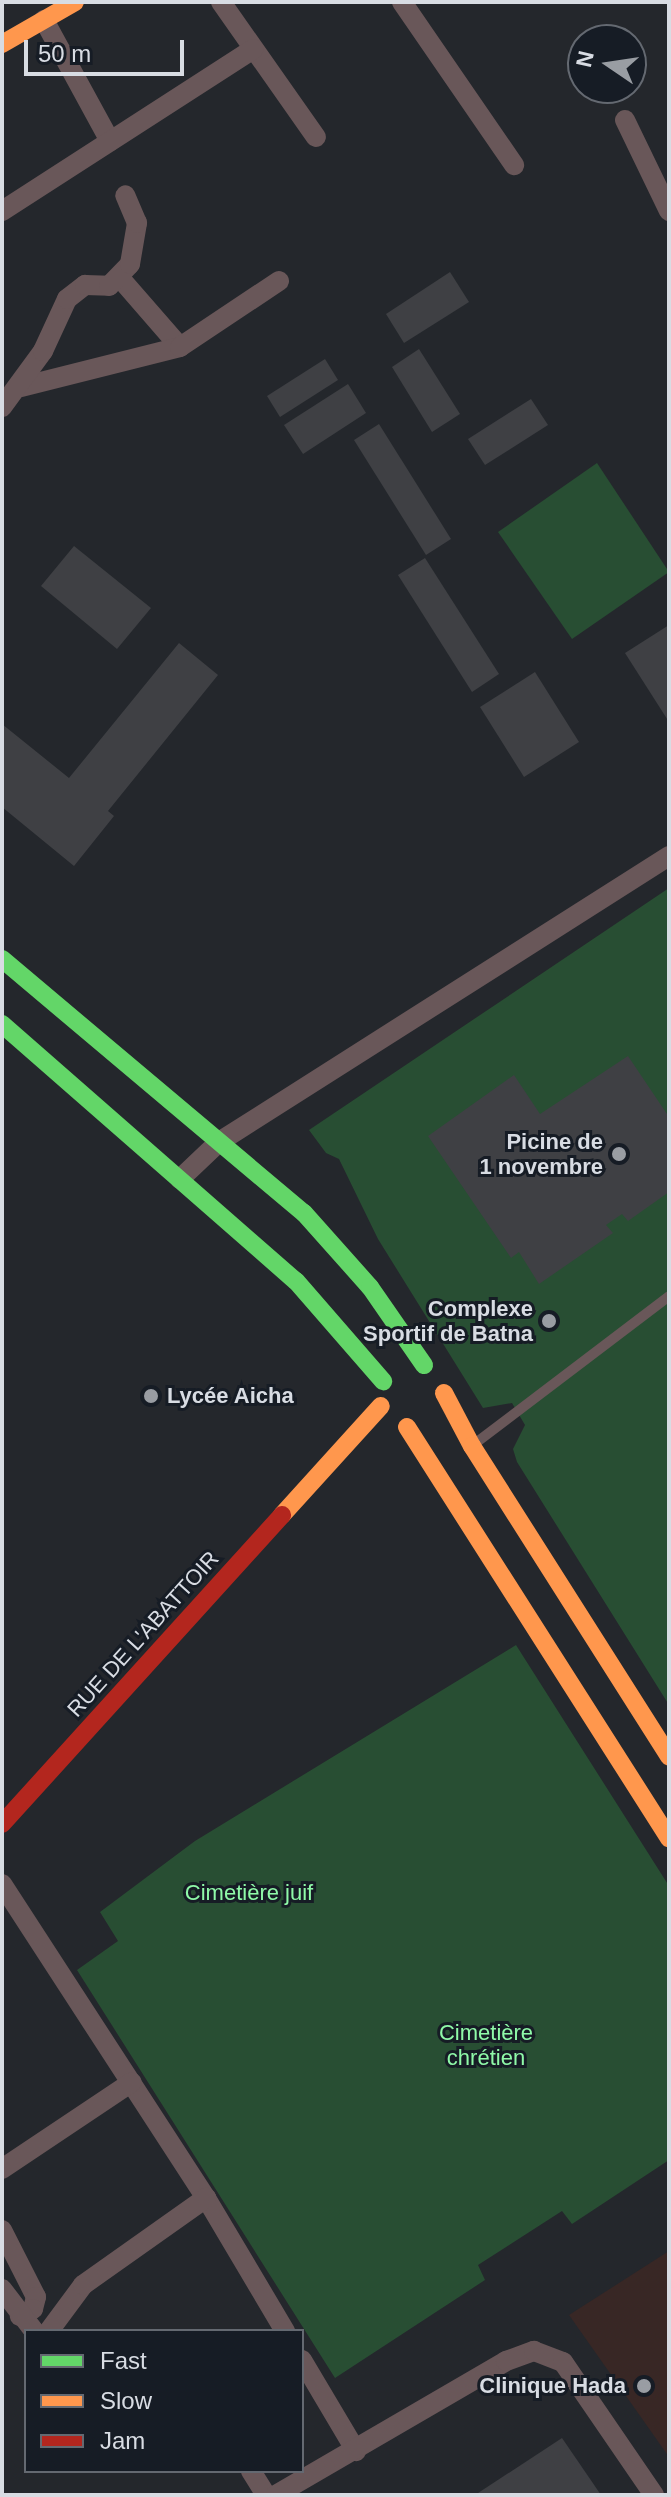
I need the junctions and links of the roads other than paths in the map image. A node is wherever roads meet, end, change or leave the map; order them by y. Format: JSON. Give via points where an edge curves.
{"nodes":[{"id":1,"x":75,"y":2,"type":"edge"},
{"id":2,"x":221,"y":2,"type":"edge"},
{"id":3,"x":402,"y":2,"type":"edge"},
{"id":4,"x":44,"y":20,"type":"junction"},
{"id":5,"x":2,"y":44,"type":"edge"},
{"id":6,"x":253,"y":49,"type":"junction"},
{"id":7,"x":625,"y":120,"type":"dead end"},
{"id":8,"x":316,"y":137,"type":"dead end"},
{"id":9,"x":110,"y":141,"type":"junction"},
{"id":10,"x":514,"y":165,"type":"dead end"},
{"id":11,"x":125,"y":195,"type":"dead end"},
{"id":12,"x":2,"y":211,"type":"edge"},
{"id":13,"x":669,"y":211,"type":"edge"},
{"id":14,"x":120,"y":278,"type":"junction"},
{"id":15,"x":279,"y":281,"type":"dead end"},
{"id":16,"x":180,"y":347,"type":"junction"},
{"id":17,"x":21,"y":387,"type":"junction"},
{"id":18,"x":2,"y":407,"type":"edge"},
{"id":19,"x":669,"y":856,"type":"edge"},
{"id":20,"x":2,"y":959,"type":"edge"},
{"id":21,"x":2,"y":1024,"type":"edge"},
{"id":22,"x":219,"y":1142,"type":"junction"},
{"id":23,"x":180,"y":1179,"type":"junction"},
{"id":24,"x":669,"y":1296,"type":"edge"},
{"id":25,"x":424,"y":1365,"type":"junction"},
{"id":26,"x":383,"y":1381,"type":"junction"},
{"id":27,"x":444,"y":1393,"type":"junction"},
{"id":28,"x":381,"y":1406,"type":"junction"},
{"id":29,"x":423,"y":1422,"type":"junction"},
{"id":30,"x":472,"y":1446,"type":"junction"},
{"id":31,"x":669,"y":1757,"type":"edge"},
{"id":32,"x":2,"y":1824,"type":"edge"},
{"id":33,"x":669,"y":1839,"type":"edge"},
{"id":34,"x":2,"y":1884,"type":"edge"},
{"id":35,"x":132,"y":2082,"type":"junction"},
{"id":36,"x":2,"y":2169,"type":"edge"},
{"id":37,"x":206,"y":2198,"type":"junction"},
{"id":38,"x":2,"y":2230,"type":"edge"},
{"id":39,"x":2,"y":2289,"type":"edge"},
{"id":40,"x":27,"y":2323,"type":"edge"},
{"id":41,"x":50,"y":2329,"type":"edge"},
{"id":42,"x":284,"y":2329,"type":"edge"},
{"id":43,"x":304,"y":2363,"type":"edge"},
{"id":44,"x":356,"y":2451,"type":"junction"},
{"id":45,"x":252,"y":2473,"type":"edge"},
{"id":46,"x":266,"y":2495,"type":"edge"},
{"id":47,"x":276,"y":2495,"type":"edge"},
{"id":48,"x":654,"y":2495,"type":"edge"}],
"edges":[{"from":1,"to":4,"type":"street"},
{"from":2,"to":6,"type":"street"},
{"from":3,"to":10,"type":"street"},
{"from":4,"to":5,"type":"street"},
{"from":4,"to":9,"type":"street"},
{"from":6,"to":8,"type":"street"},
{"from":6,"to":9,"type":"street"},
{"from":7,"to":13,"type":"street"},
{"from":9,"to":12,"type":"street"},
{"from":11,"to":14,"type":"street","via":[[137,223],[136,246]]},
{"from":14,"to":16,"type":"street"},
{"from":14,"to":17,"type":"street","via":[[109,286],[75,290]]},
{"from":15,"to":16,"type":"street"},
{"from":16,"to":17,"type":"street"},
{"from":17,"to":18,"type":"street"},
{"from":19,"to":22,"type":"street"},
{"from":20,"to":22,"type":"street"},
{"from":21,"to":23,"type":"street"},
{"from":22,"to":23,"type":"street"},
{"from":22,"to":25,"type":"street","via":[[304,1213],[370,1287]]},
{"from":23,"to":26,"type":"street","via":[[296,1281]]},
{"from":24,"to":30,"type":"lane"},
{"from":25,"to":26,"type":"street","via":[[402,1364]]},
{"from":25,"to":27,"type":"street","via":[[435,1372]]},
{"from":26,"to":28,"type":"street"},
{"from":27,"to":29,"type":"street"},
{"from":27,"to":30,"type":"street"},
{"from":28,"to":29,"type":"street","via":[[387,1416]]},
{"from":28,"to":32,"type":"street","name":"RUE DE L'ABATTOIR"},
{"from":29,"to":33,"type":"street"},
{"from":30,"to":31,"type":"street"},
{"from":34,"to":35,"type":"street"},
{"from":35,"to":36,"type":"street"},
{"from":35,"to":37,"type":"street"},
{"from":37,"to":41,"type":"street","via":[[83,2285]]},
{"from":37,"to":42,"type":"street"},
{"from":38,"to":40,"type":"street","via":[[36,2297]]},
{"from":39,"to":40,"type":"street"},
{"from":43,"to":44,"type":"street"},
{"from":44,"to":47,"type":"street"},
{"from":44,"to":48,"type":"street","via":[[506,2361],[534,2351],[549,2354],[573,2373]]},
{"from":45,"to":46,"type":"street"}]}
